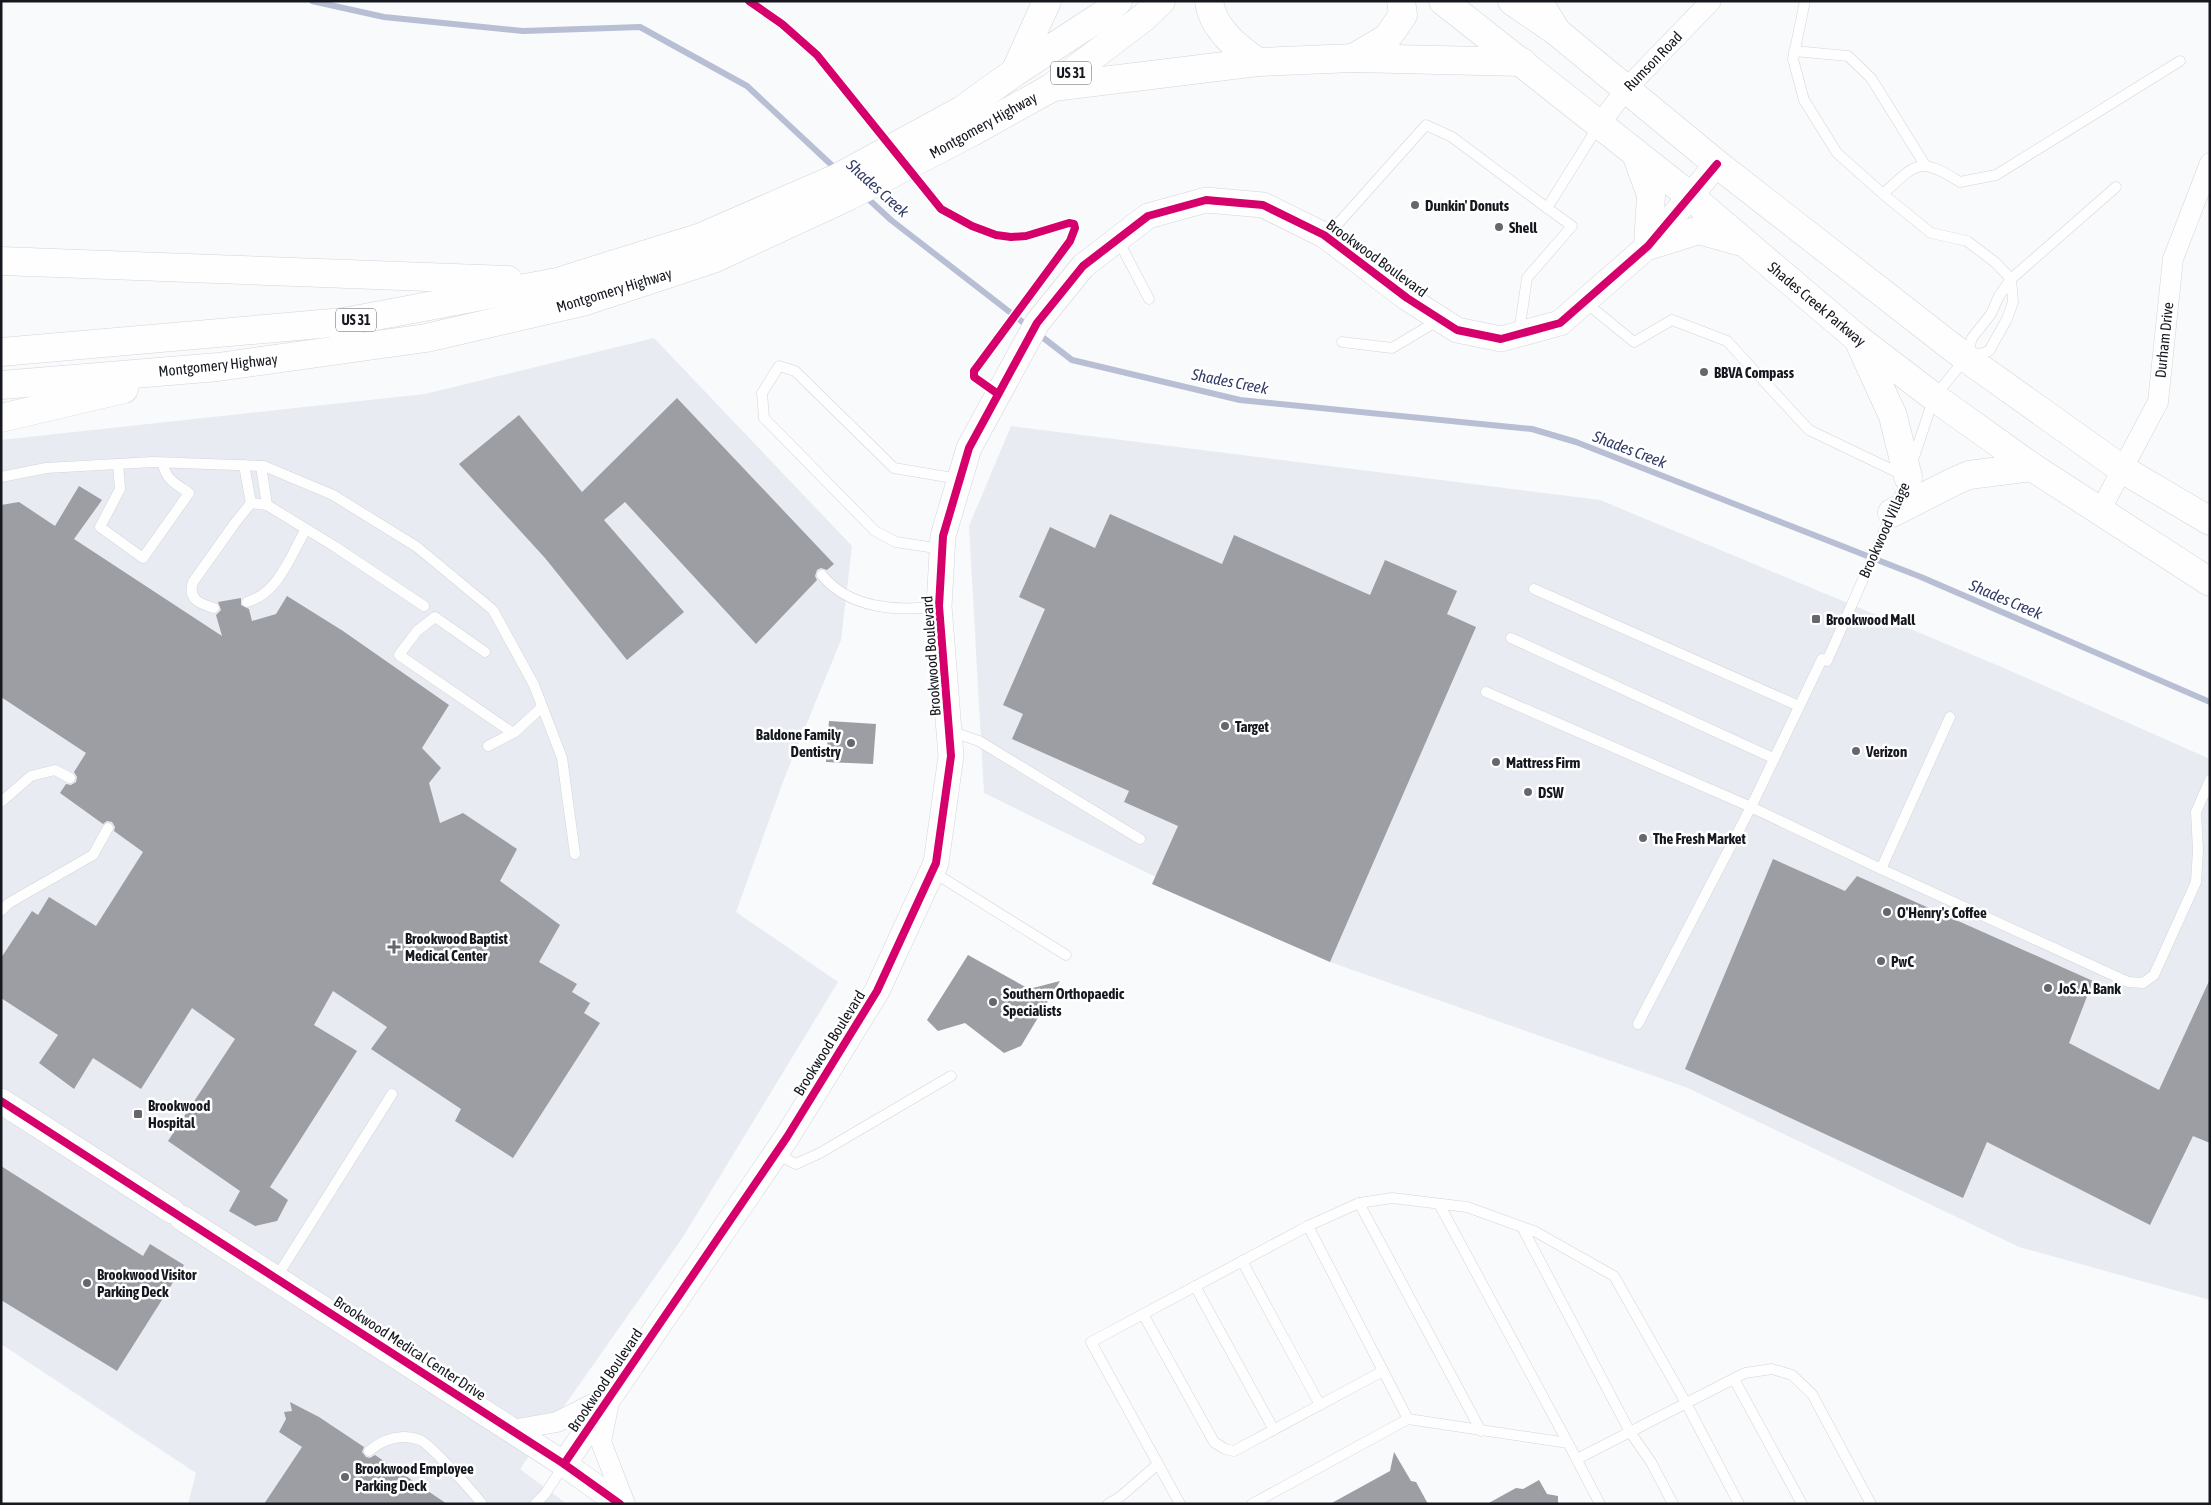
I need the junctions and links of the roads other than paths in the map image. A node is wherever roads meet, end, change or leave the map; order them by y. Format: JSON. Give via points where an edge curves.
{"nodes":[{"id":1,"x":1047,"y":1,"type":"edge"},
{"id":2,"x":1118,"y":1,"type":"edge"},
{"id":3,"x":1161,"y":1,"type":"edge"},
{"id":4,"x":1208,"y":1,"type":"edge"},
{"id":5,"x":1401,"y":1,"type":"edge"},
{"id":6,"x":1443,"y":1,"type":"edge"},
{"id":7,"x":1512,"y":1,"type":"edge"},
{"id":8,"x":1538,"y":1,"type":"edge"},
{"id":9,"x":1711,"y":1,"type":"edge"},
{"id":10,"x":1805,"y":1,"type":"edge"},
{"id":11,"x":1557,"y":32,"type":"junction"},
{"id":12,"x":1794,"y":51,"type":"junction"},
{"id":13,"x":1353,"y":58,"type":"junction"},
{"id":14,"x":2180,"y":61,"type":"dead end"},
{"id":15,"x":1258,"y":62,"type":"junction"},
{"id":16,"x":1522,"y":62,"type":"junction"},
{"id":17,"x":1015,"y":72,"type":"junction"},
{"id":18,"x":1051,"y":88,"type":"junction"},
{"id":19,"x":1626,"y":88,"type":"junction"},
{"id":20,"x":967,"y":121,"type":"junction"},
{"id":21,"x":1600,"y":125,"type":"junction"},
{"id":22,"x":1636,"y":154,"type":"junction"},
{"id":23,"x":2210,"y":163,"type":"edge"},
{"id":24,"x":1717,"y":164,"type":"junction"},
{"id":25,"x":1925,"y":164,"type":"junction"},
{"id":26,"x":2116,"y":187,"type":"dead end"},
{"id":27,"x":1883,"y":194,"type":"junction"},
{"id":28,"x":1690,"y":196,"type":"junction"},
{"id":29,"x":1547,"y":208,"type":"junction"},
{"id":30,"x":1326,"y":237,"type":"junction"},
{"id":31,"x":1118,"y":240,"type":"junction"},
{"id":32,"x":1745,"y":243,"type":"junction"},
{"id":33,"x":1648,"y":246,"type":"junction"},
{"id":34,"x":707,"y":248,"type":"junction"},
{"id":35,"x":1,"y":261,"type":"edge"},
{"id":36,"x":2011,"y":279,"type":"junction"},
{"id":37,"x":557,"y":282,"type":"junction"},
{"id":38,"x":1149,"y":298,"type":"dead end"},
{"id":39,"x":1585,"y":302,"type":"junction"},
{"id":40,"x":1440,"y":319,"type":"junction"},
{"id":41,"x":1519,"y":334,"type":"junction"},
{"id":42,"x":1857,"y":338,"type":"junction"},
{"id":43,"x":1342,"y":342,"type":"dead end"},
{"id":44,"x":1,"y":352,"type":"edge"},
{"id":45,"x":1966,"y":358,"type":"junction"},
{"id":46,"x":218,"y":367,"type":"junction"},
{"id":47,"x":1,"y":385,"type":"edge"},
{"id":48,"x":1934,"y":397,"type":"junction"},
{"id":49,"x":1,"y":418,"type":"edge"},
{"id":50,"x":163,"y":463,"type":"junction"},
{"id":51,"x":118,"y":464,"type":"junction"},
{"id":52,"x":244,"y":465,"type":"junction"},
{"id":53,"x":260,"y":466,"type":"junction"},
{"id":54,"x":2032,"y":466,"type":"junction"},
{"id":55,"x":2122,"y":469,"type":"junction"},
{"id":56,"x":1,"y":477,"type":"edge"},
{"id":57,"x":1908,"y":477,"type":"junction"},
{"id":58,"x":960,"y":479,"type":"junction"},
{"id":59,"x":251,"y":503,"type":"junction"},
{"id":60,"x":267,"y":505,"type":"junction"},
{"id":61,"x":2100,"y":511,"type":"junction"},
{"id":62,"x":1892,"y":513,"type":"junction"},
{"id":63,"x":2210,"y":521,"type":"edge"},
{"id":64,"x":306,"y":529,"type":"junction"},
{"id":65,"x":942,"y":549,"type":"junction"},
{"id":66,"x":822,"y":575,"type":"dead end"},
{"id":67,"x":2210,"y":582,"type":"edge"},
{"id":68,"x":1534,"y":589,"type":"dead end"},
{"id":69,"x":247,"y":602,"type":"dead end"},
{"id":70,"x":424,"y":606,"type":"dead end"},
{"id":71,"x":939,"y":606,"type":"junction"},
{"id":72,"x":214,"y":608,"type":"dead end"},
{"id":73,"x":1511,"y":638,"type":"dead end"},
{"id":74,"x":485,"y":652,"type":"dead end"},
{"id":75,"x":1486,"y":692,"type":"dead end"},
{"id":76,"x":1799,"y":706,"type":"junction"},
{"id":77,"x":542,"y":707,"type":"junction"},
{"id":78,"x":1950,"y":717,"type":"dead end"},
{"id":79,"x":949,"y":731,"type":"junction"},
{"id":80,"x":513,"y":733,"type":"junction"},
{"id":81,"x":488,"y":746,"type":"dead end"},
{"id":82,"x":1773,"y":758,"type":"junction"},
{"id":83,"x":70,"y":778,"type":"dead end"},
{"id":84,"x":2210,"y":780,"type":"edge"},
{"id":85,"x":1,"y":802,"type":"edge"},
{"id":86,"x":1751,"y":807,"type":"junction"},
{"id":87,"x":108,"y":828,"type":"dead end"},
{"id":88,"x":1140,"y":839,"type":"dead end"},
{"id":89,"x":575,"y":854,"type":"dead end"},
{"id":90,"x":1882,"y":869,"type":"junction"},
{"id":91,"x":932,"y":872,"type":"junction"},
{"id":92,"x":1,"y":912,"type":"edge"},
{"id":93,"x":1066,"y":955,"type":"dead end"},
{"id":94,"x":1638,"y":1024,"type":"dead end"},
{"id":95,"x":951,"y":1076,"type":"dead end"},
{"id":96,"x":392,"y":1094,"type":"dead end"},
{"id":97,"x":1,"y":1101,"type":"edge"},
{"id":98,"x":775,"y":1154,"type":"junction"},
{"id":99,"x":1359,"y":1203,"type":"junction"},
{"id":100,"x":1439,"y":1204,"type":"junction"},
{"id":101,"x":1308,"y":1226,"type":"junction"},
{"id":102,"x":1522,"y":1227,"type":"junction"},
{"id":103,"x":1242,"y":1261,"type":"junction"},
{"id":104,"x":276,"y":1278,"type":"junction"},
{"id":105,"x":1195,"y":1286,"type":"junction"},
{"id":106,"x":1143,"y":1314,"type":"junction"},
{"id":107,"x":1383,"y":1371,"type":"junction"},
{"id":108,"x":1734,"y":1379,"type":"junction"},
{"id":109,"x":611,"y":1395,"type":"junction"},
{"id":110,"x":1686,"y":1403,"type":"junction"},
{"id":111,"x":1320,"y":1405,"type":"junction"},
{"id":112,"x":1408,"y":1419,"type":"junction"},
{"id":113,"x":512,"y":1430,"type":"junction"},
{"id":114,"x":1274,"y":1430,"type":"junction"},
{"id":115,"x":1481,"y":1431,"type":"junction"},
{"id":116,"x":1630,"y":1432,"type":"junction"},
{"id":117,"x":1568,"y":1444,"type":"junction"},
{"id":118,"x":369,"y":1451,"type":"dead end"},
{"id":119,"x":1577,"y":1459,"type":"junction"},
{"id":120,"x":564,"y":1464,"type":"junction"},
{"id":121,"x":1158,"y":1464,"type":"junction"},
{"id":122,"x":482,"y":1504,"type":"edge"},
{"id":123,"x":535,"y":1504,"type":"edge"},
{"id":124,"x":620,"y":1504,"type":"edge"},
{"id":125,"x":625,"y":1504,"type":"edge"},
{"id":126,"x":1108,"y":1504,"type":"edge"},
{"id":127,"x":1180,"y":1504,"type":"edge"},
{"id":128,"x":1252,"y":1504,"type":"edge"},
{"id":129,"x":1600,"y":1504,"type":"edge"},
{"id":130,"x":1673,"y":1504,"type":"edge"},
{"id":131,"x":1740,"y":1504,"type":"edge"},
{"id":132,"x":1802,"y":1504,"type":"edge"},
{"id":133,"x":1871,"y":1504,"type":"edge"}],
"edges":[{"from":1,"to":17,"type":"main road"},
{"from":2,"to":17,"type":"main road","name":"Montgomery Highway","number":"US 31","via":[[1104,14]]},
{"from":3,"to":18,"type":"main road","name":"Montgomery Highway","number":"US 31"},
{"from":4,"to":15,"type":"main road","via":[[1210,13],[1236,48]]},
{"from":5,"to":13,"type":"main road","via":[[1403,15],[1387,38]]},
{"from":6,"to":16,"type":"main road","name":"Shades Creek Parkway"},
{"from":7,"to":11,"type":"main road"},
{"from":8,"to":11,"type":"main road"},
{"from":9,"to":19,"type":"street","name":"Rumson Road"},
{"from":10,"to":12,"type":"lane"},
{"from":11,"to":19,"type":"main road"},
{"from":12,"to":25,"type":"lane","via":[[1848,56],[1871,78]]},
{"from":12,"to":27,"type":"lane","via":[[1793,59],[1804,100],[1837,153]]},
{"from":13,"to":15,"type":"main road"},
{"from":13,"to":16,"type":"main road"},
{"from":14,"to":25,"type":"lane","via":[[1996,175],[1960,182]]},
{"from":15,"to":18,"type":"main road"},
{"from":16,"to":21,"type":"main road","name":"Shades Creek Parkway"},
{"from":17,"to":20,"type":"main road","name":"Montgomery Highway","number":"US 31"},
{"from":18,"to":20,"type":"main road","name":"Montgomery Highway","number":"US 31"},
{"from":19,"to":21,"type":"street","name":"Rumson Road"},
{"from":19,"to":24,"type":"main road"},
{"from":20,"to":34,"type":"main road","name":"Montgomery Highway","number":"US 31","via":[[849,196]]},
{"from":21,"to":22,"type":"main road","name":"Shades Creek Parkway"},
{"from":21,"to":29,"type":"lane"},
{"from":22,"to":28,"type":"main road","name":"Shades Creek Parkway"},
{"from":22,"to":33,"type":"main road","via":[[1651,195]]},
{"from":23,"to":55,"type":"street","name":"Durham Drive","via":[[2173,259],[2158,402]]},
{"from":24,"to":28,"type":"street","name":"Brookwood Boulevard"},
{"from":24,"to":45,"type":"main road"},
{"from":25,"to":27,"type":"lane","via":[[1910,169]]},
{"from":26,"to":36,"type":"lane"},
{"from":27,"to":36,"type":"lane","via":[[1931,233],[1967,241]]},
{"from":28,"to":32,"type":"main road","name":"Shades Creek Parkway"},
{"from":28,"to":33,"type":"street","name":"Brookwood Boulevard"},
{"from":29,"to":30,"type":"lane","via":[[1452,137],[1426,125]]},
{"from":29,"to":41,"type":"lane","via":[[1572,226],[1527,278]]},
{"from":30,"to":31,"type":"street","name":"Brookwood Boulevard","via":[[1262,204],[1206,200],[1148,216]]},
{"from":30,"to":40,"type":"street","name":"Brookwood Boulevard"},
{"from":31,"to":38,"type":"lane"},
{"from":31,"to":58,"type":"street","name":"Brookwood Boulevard","via":[[1084,266],[1034,328],[969,448]]},
{"from":32,"to":33,"type":"main road","via":[[1699,230]]},
{"from":32,"to":42,"type":"main road","name":"Shades Creek Parkway"},
{"from":33,"to":39,"type":"street","name":"Brookwood Boulevard"},
{"from":34,"to":37,"type":"main road","name":"Montgomery Highway","number":"US 31"},
{"from":34,"to":46,"type":"main road","name":"Montgomery Highway","number":"US 31","via":[[586,301],[426,338]]},
{"from":35,"to":37,"type":"main road"},
{"from":36,"to":45,"type":"lane","via":[[1991,314],[1972,338]]},
{"from":36,"to":45,"type":"lane","via":[[2013,302],[1989,351]]},
{"from":37,"to":44,"type":"main road","name":"Montgomery Highway","number":"US 31","via":[[344,322]]},
{"from":39,"to":41,"type":"street","name":"Brookwood Boulevard","via":[[1560,323]]},
{"from":39,"to":57,"type":"lane","via":[[1634,342],[1672,320],[1727,341],[1810,430]]},
{"from":40,"to":41,"type":"street","name":"Brookwood Boulevard","via":[[1457,330],[1501,339]]},
{"from":40,"to":43,"type":"lane","via":[[1392,348]]},
{"from":42,"to":48,"type":"main road","name":"Shades Creek Parkway"},
{"from":42,"to":57,"type":"main road","via":[[1893,416]]},
{"from":45,"to":48,"type":"lane"},
{"from":45,"to":55,"type":"main road"},
{"from":46,"to":47,"type":"main road","name":"Montgomery Highway","number":"US 31"},
{"from":46,"to":49,"type":"main road"},
{"from":48,"to":54,"type":"main road","name":"Shades Creek Parkway"},
{"from":48,"to":57,"type":"lane","name":"Brookwood Village"},
{"from":50,"to":51,"type":"lane"},
{"from":50,"to":51,"type":"lane","via":[[164,472],[170,480],[189,493],[143,558],[100,527],[120,489]]},
{"from":50,"to":52,"type":"lane"},
{"from":51,"to":56,"type":"lane","via":[[46,468]]},
{"from":52,"to":53,"type":"lane"},
{"from":52,"to":59,"type":"lane"},
{"from":53,"to":60,"type":"lane"},
{"from":53,"to":77,"type":"lane","via":[[333,495],[417,547],[493,610],[534,684]]},
{"from":54,"to":61,"type":"main road","name":"Shades Creek Parkway"},
{"from":54,"to":62,"type":"main road","via":[[1955,481]]},
{"from":55,"to":61,"type":"street","name":"Durham Drive"},
{"from":55,"to":63,"type":"main road"},
{"from":57,"to":62,"type":"lane","name":"Brookwood Village"},
{"from":58,"to":65,"type":"street","name":"Brookwood Boulevard"},
{"from":58,"to":65,"type":"lane","via":[[894,468],[796,371],[779,366],[762,394],[764,418],[875,531],[896,542]]},
{"from":59,"to":60,"type":"lane"},
{"from":59,"to":72,"type":"lane","via":[[193,582],[193,598]]},
{"from":60,"to":64,"type":"lane"},
{"from":61,"to":67,"type":"main road","name":"Shades Creek Parkway"},
{"from":62,"to":76,"type":"lane","name":"Brookwood Village","via":[[1843,624]]},
{"from":64,"to":69,"type":"lane","via":[[274,585],[257,600]]},
{"from":64,"to":70,"type":"lane"},
{"from":65,"to":71,"type":"street","name":"Brookwood Boulevard"},
{"from":66,"to":71,"type":"lane","via":[[829,584],[854,599],[884,608],[914,610]]},
{"from":68,"to":76,"type":"lane"},
{"from":71,"to":79,"type":"street","name":"Brookwood Boulevard"},
{"from":73,"to":82,"type":"lane"},
{"from":74,"to":80,"type":"lane","via":[[435,617],[417,631],[399,655]]},
{"from":75,"to":86,"type":"lane"},
{"from":76,"to":82,"type":"lane","name":"Brookwood Village"},
{"from":77,"to":80,"type":"lane"},
{"from":77,"to":89,"type":"lane","via":[[562,758]]},
{"from":78,"to":90,"type":"lane"},
{"from":79,"to":88,"type":"lane","via":[[979,741]]},
{"from":79,"to":91,"type":"street","name":"Brookwood Boulevard","via":[[952,756]]},
{"from":80,"to":81,"type":"lane"},
{"from":82,"to":86,"type":"lane","name":"Brookwood Village"},
{"from":83,"to":85,"type":"lane","via":[[55,770],[32,776]]},
{"from":84,"to":90,"type":"lane","via":[[2196,812],[2196,882],[2154,975],[2143,983],[2128,982]]},
{"from":86,"to":90,"type":"lane"},
{"from":86,"to":94,"type":"lane","name":"Brookwood Village"},
{"from":87,"to":92,"type":"lane","via":[[93,854],[9,903]]},
{"from":91,"to":93,"type":"lane"},
{"from":91,"to":98,"type":"street","name":"Brookwood Boulevard","via":[[877,991]]},
{"from":95,"to":98,"type":"lane","via":[[796,1164]]},
{"from":96,"to":104,"type":"lane"},
{"from":97,"to":104,"type":"street","name":"Brookwood Medical Center Drive"},
{"from":98,"to":109,"type":"street","name":"Brookwood Boulevard"},
{"from":99,"to":100,"type":"lane","via":[[1392,1198]]},
{"from":99,"to":101,"type":"lane"},
{"from":99,"to":115,"type":"lane"},
{"from":100,"to":102,"type":"lane","via":[[1467,1207]]},
{"from":100,"to":117,"type":"lane"},
{"from":101,"to":103,"type":"lane"},
{"from":101,"to":107,"type":"lane"},
{"from":102,"to":110,"type":"lane","via":[[1614,1276]]},
{"from":102,"to":116,"type":"lane"},
{"from":103,"to":105,"type":"lane"},
{"from":103,"to":111,"type":"lane"},
{"from":104,"to":113,"type":"street","name":"Brookwood Medical Center Drive"},
{"from":105,"to":106,"type":"lane"},
{"from":105,"to":114,"type":"lane"},
{"from":106,"to":114,"type":"lane","via":[[1214,1442],[1234,1452]]},
{"from":106,"to":121,"type":"lane","via":[[1091,1342]]},
{"from":107,"to":111,"type":"lane"},
{"from":107,"to":112,"type":"lane"},
{"from":108,"to":110,"type":"lane"},
{"from":108,"to":132,"type":"lane"},
{"from":108,"to":133,"type":"lane","via":[[1745,1373],[1772,1369],[1792,1375],[1812,1394]]},
{"from":109,"to":113,"type":"street","name":"Brookwood Boulevard","via":[[557,1422]]},
{"from":109,"to":120,"type":"street","name":"Brookwood Boulevard"},
{"from":109,"to":125,"type":"street","name":"Brookwood Boulevard","via":[[601,1442]]},
{"from":110,"to":116,"type":"lane"},
{"from":110,"to":131,"type":"lane"},
{"from":111,"to":114,"type":"lane"},
{"from":112,"to":115,"type":"lane"},
{"from":112,"to":128,"type":"lane"},
{"from":113,"to":120,"type":"street","name":"Brookwood Medical Center Drive"},
{"from":115,"to":117,"type":"lane"},
{"from":116,"to":119,"type":"lane"},
{"from":116,"to":130,"type":"lane","via":[[1651,1462]]},
{"from":117,"to":119,"type":"lane"},
{"from":118,"to":122,"type":"lane","via":[[379,1442],[400,1437],[421,1441],[467,1484]]},
{"from":119,"to":129,"type":"lane"},
{"from":120,"to":123,"type":"lane"},
{"from":120,"to":124,"type":"street","name":"Brookwood Medical Center Drive"},
{"from":121,"to":126,"type":"lane"},
{"from":121,"to":127,"type":"lane"}]}
